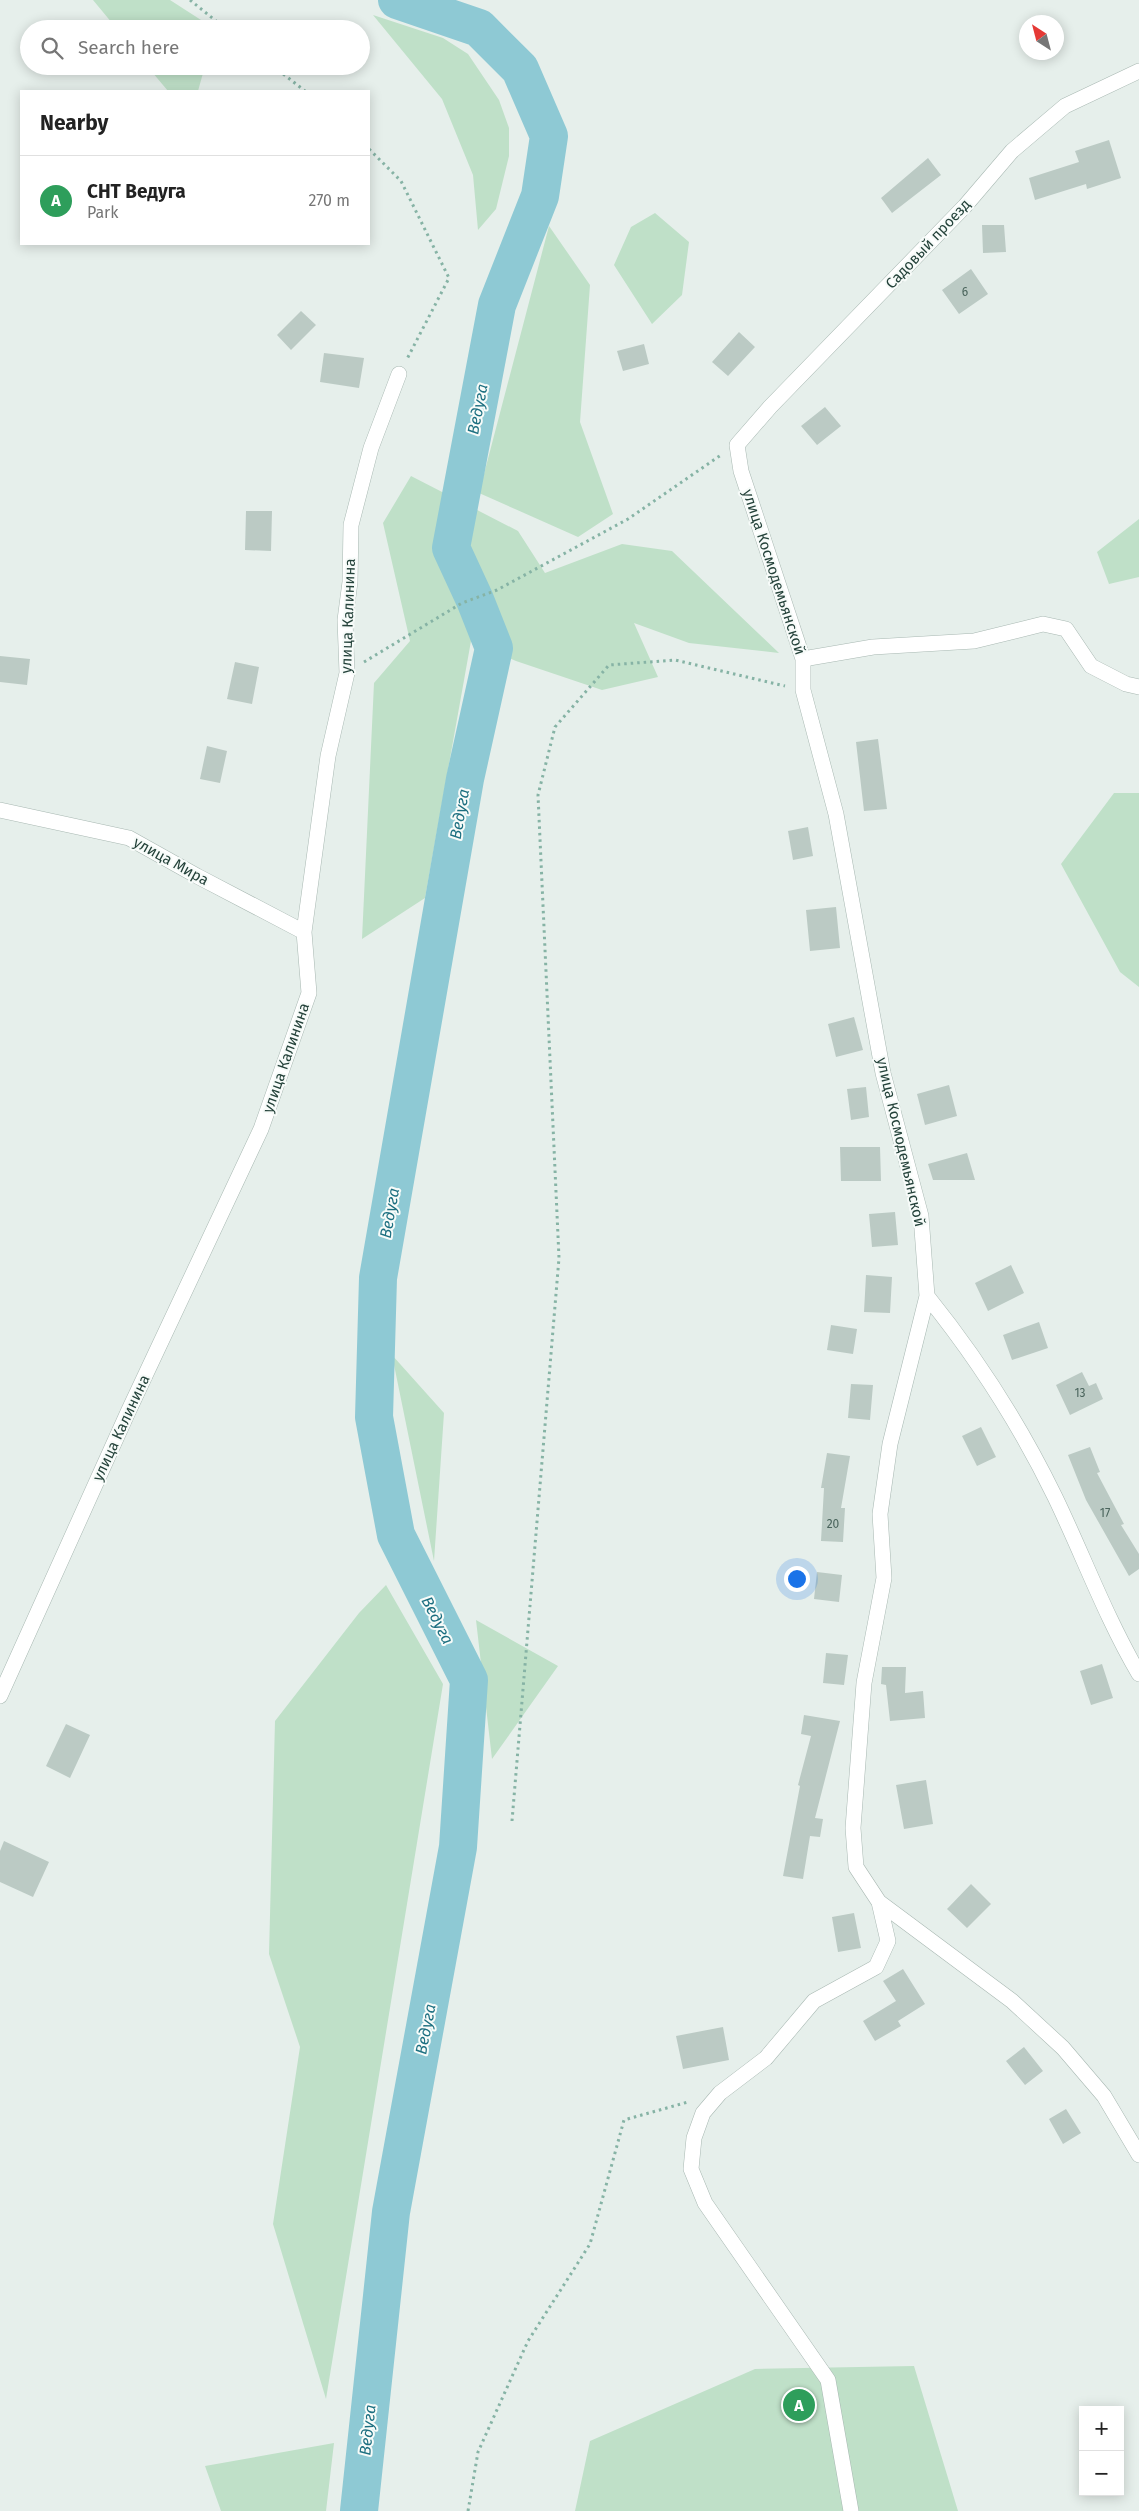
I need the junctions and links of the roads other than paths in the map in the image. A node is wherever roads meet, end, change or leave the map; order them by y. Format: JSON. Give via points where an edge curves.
{"nodes":[{"id":1,"x":1139,"y":71,"type":"edge"},
{"id":2,"x":399,"y":374,"type":"road end"},
{"id":3,"x":737,"y":445,"type":"joint"},
{"id":4,"x":803,"y":659,"type":"junction"},
{"id":5,"x":1139,"y":686,"type":"edge"},
{"id":6,"x":0,"y":810,"type":"edge"},
{"id":7,"x":304,"y":932,"type":"junction"},
{"id":8,"x":927,"y":1296,"type":"junction"},
{"id":9,"x":1139,"y":1674,"type":"edge"},
{"id":10,"x":0,"y":1696,"type":"edge"},
{"id":11,"x":879,"y":1902,"type":"junction"},
{"id":12,"x":1139,"y":2155,"type":"edge"},
{"id":13,"x":851,"y":2511,"type":"edge"}],
"edges":[{"from":1,"to":3,"type":"street","name":"Садовый проезд","via":[[1065,106],[1012,151],[965,206],[770,406]]},
{"from":2,"to":7,"type":"street","name":"улица Калинина","via":[[371,448],[351,525],[350,582],[345,620],[347,673],[328,756]]},
{"from":3,"to":4,"type":"street","name":"улица Космодемьянской","via":[[741,471]]},
{"from":4,"to":5,"type":"street","via":[[873,647],[974,641],[1043,624],[1066,629],[1092,666],[1126,684]]},
{"from":4,"to":8,"type":"street","name":"улица Космодемьянской","via":[[803,690],[836,814],[883,1073],[921,1216]]},
{"from":6,"to":7,"type":"street","name":"улица Мира","via":[[129,838]]},
{"from":7,"to":10,"type":"street","name":"улица Калинина","via":[[309,993],[262,1128],[128,1412]]},
{"from":8,"to":9,"type":"street","via":[[1001,1398],[1054,1495]]},
{"from":8,"to":11,"type":"street","name":"улица Космодемьянской","via":[[890,1444],[880,1514],[884,1578],[864,1684],[853,1828],[856,1867]]},
{"from":11,"to":12,"type":"street","via":[[1012,2001],[1063,2048],[1104,2096]]},
{"from":11,"to":13,"type":"street","via":[[888,1941],[876,1967],[814,2001],[766,2058],[720,2092],[703,2113],[694,2138],[692,2169],[705,2203],[828,2380]]}]}
